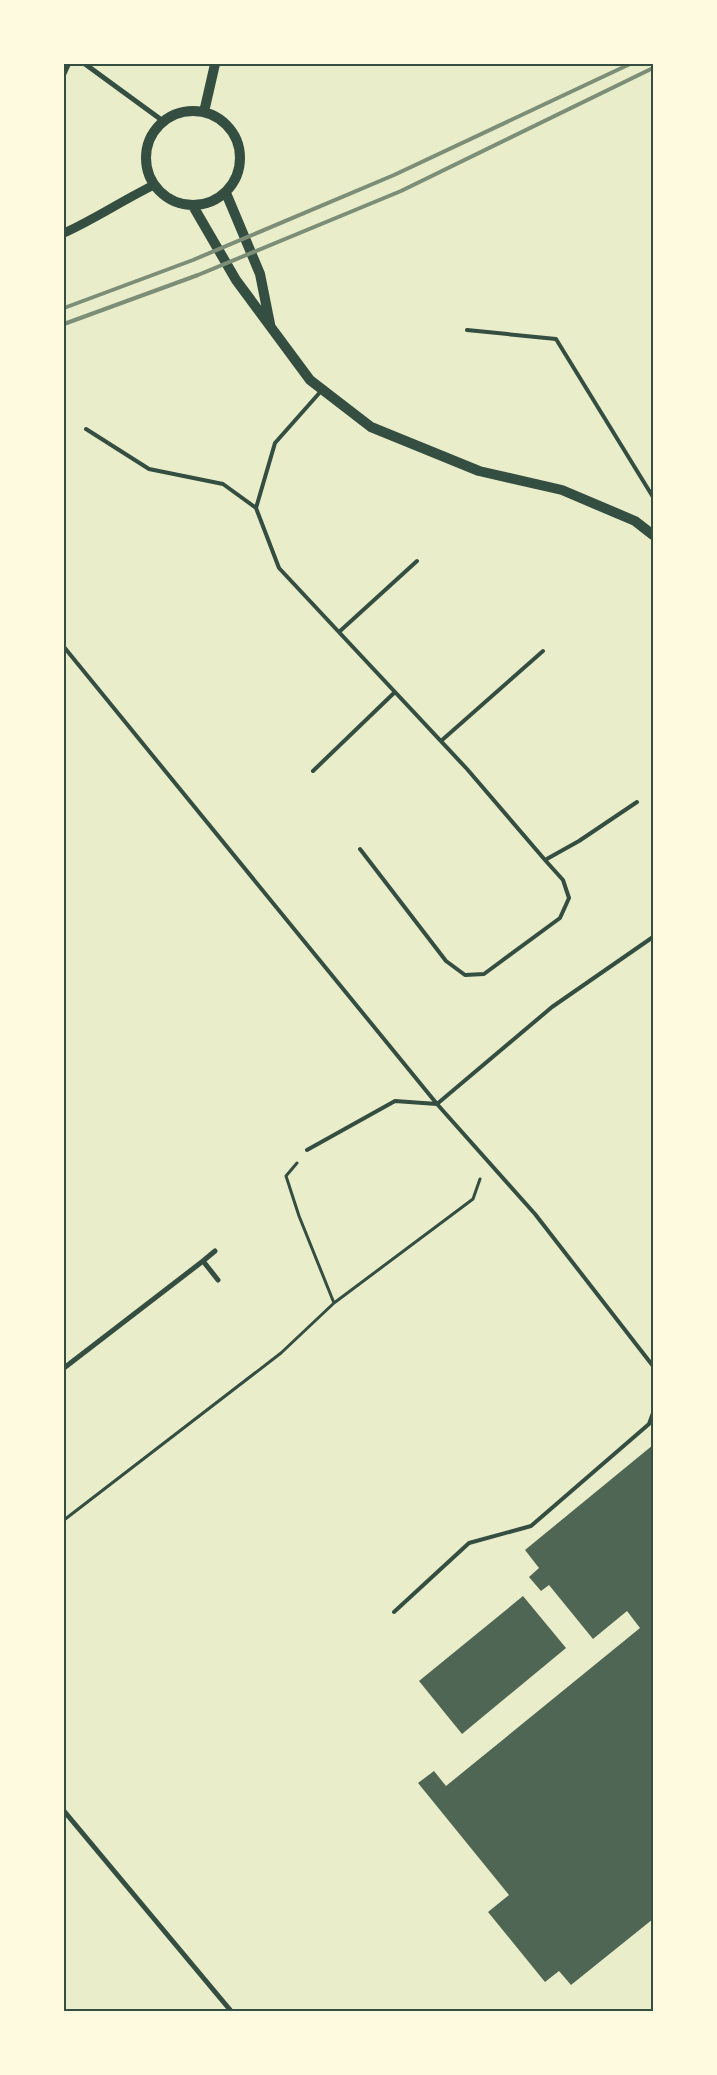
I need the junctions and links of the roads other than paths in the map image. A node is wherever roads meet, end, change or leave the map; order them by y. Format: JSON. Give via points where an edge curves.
{"nodes":[{"id":1,"x":69,"y":64,"type":"edge"},
{"id":2,"x":85,"y":64,"type":"edge"},
{"id":3,"x":215,"y":64,"type":"edge"},
{"id":4,"x":64,"y":75,"type":"edge"},
{"id":5,"x":204,"y":112,"type":"junction"},
{"id":6,"x":163,"y":121,"type":"junction"},
{"id":7,"x":154,"y":185,"type":"junction"},
{"id":8,"x":226,"y":193,"type":"junction"},
{"id":9,"x":192,"y":206,"type":"junction"},
{"id":10,"x":64,"y":234,"type":"edge"},
{"id":11,"x":271,"y":329,"type":"junction"},
{"id":12,"x":467,"y":330,"type":"dead end"},
{"id":13,"x":322,"y":390,"type":"junction"},
{"id":14,"x":86,"y":429,"type":"dead end"},
{"id":15,"x":653,"y":496,"type":"edge"},
{"id":16,"x":256,"y":508,"type":"junction"},
{"id":17,"x":653,"y":535,"type":"edge"},
{"id":18,"x":418,"y":561,"type":"dead end"},
{"id":19,"x":339,"y":632,"type":"junction"},
{"id":20,"x":64,"y":647,"type":"edge"},
{"id":21,"x":544,"y":650,"type":"dead end"},
{"id":22,"x":395,"y":692,"type":"junction"},
{"id":23,"x":441,"y":741,"type":"junction"},
{"id":24,"x":313,"y":771,"type":"dead end"},
{"id":25,"x":636,"y":802,"type":"dead end"},
{"id":26,"x":360,"y":848,"type":"dead end"},
{"id":27,"x":546,"y":860,"type":"junction"},
{"id":28,"x":653,"y":936,"type":"edge"},
{"id":29,"x":437,"y":1104,"type":"junction"},
{"id":30,"x":307,"y":1150,"type":"road end"},
{"id":31,"x":215,"y":1251,"type":"dead end"},
{"id":32,"x":203,"y":1261,"type":"junction"},
{"id":33,"x":218,"y":1280,"type":"dead end"},
{"id":34,"x":653,"y":1366,"type":"edge"},
{"id":35,"x":64,"y":1368,"type":"edge"},
{"id":36,"x":653,"y":1413,"type":"edge"},
{"id":37,"x":394,"y":1612,"type":"dead end"},
{"id":38,"x":64,"y":1811,"type":"edge"},
{"id":39,"x":231,"y":2011,"type":"edge"}],
"edges":[{"from":1,"to":4,"type":"lane"},
{"from":2,"to":6,"type":"street"},
{"from":3,"to":5,"type":"main road"},
{"from":5,"to":6,"type":"main road","via":[[189,110]]},
{"from":5,"to":8,"type":"main road","via":[[218,117],[228,127],[238,146],[240,167]]},
{"from":6,"to":7,"type":"main road","via":[[147,144],[145,158],[147,173]]},
{"from":7,"to":9,"type":"main road","via":[[164,196]]},
{"from":7,"to":10,"type":"street","via":[[121,200]]},
{"from":8,"to":9,"type":"main road"},
{"from":8,"to":11,"type":"main road","via":[[260,274]]},
{"from":9,"to":11,"type":"main road","via":[[236,280]]},
{"from":11,"to":13,"type":"main road","via":[[310,380]]},
{"from":12,"to":15,"type":"lane","via":[[556,339]]},
{"from":13,"to":16,"type":"lane","via":[[275,443]]},
{"from":13,"to":17,"type":"main road","via":[[371,427],[479,471],[562,490],[635,521]]},
{"from":14,"to":16,"type":"lane","via":[[149,469],[223,484]]},
{"from":16,"to":19,"type":"lane","via":[[279,568]]},
{"from":18,"to":19,"type":"lane"},
{"from":19,"to":22,"type":"lane"},
{"from":20,"to":29,"type":"lane"},
{"from":21,"to":23,"type":"lane"},
{"from":22,"to":23,"type":"lane"},
{"from":22,"to":24,"type":"lane"},
{"from":23,"to":27,"type":"lane"},
{"from":25,"to":27,"type":"lane"},
{"from":26,"to":27,"type":"lane","via":[[446,960],[464,975],[484,974],[560,918],[569,898],[564,880]]},
{"from":28,"to":29,"type":"lane","via":[[552,1007]]},
{"from":29,"to":30,"type":"lane","via":[[395,1101]]},
{"from":29,"to":34,"type":"lane","via":[[535,1214]]},
{"from":31,"to":32,"type":"street"},
{"from":32,"to":33,"type":"street"},
{"from":32,"to":35,"type":"street"},
{"from":36,"to":37,"type":"lane","via":[[650,1424],[531,1526],[469,1543]]},
{"from":38,"to":39,"type":"street"}]}
